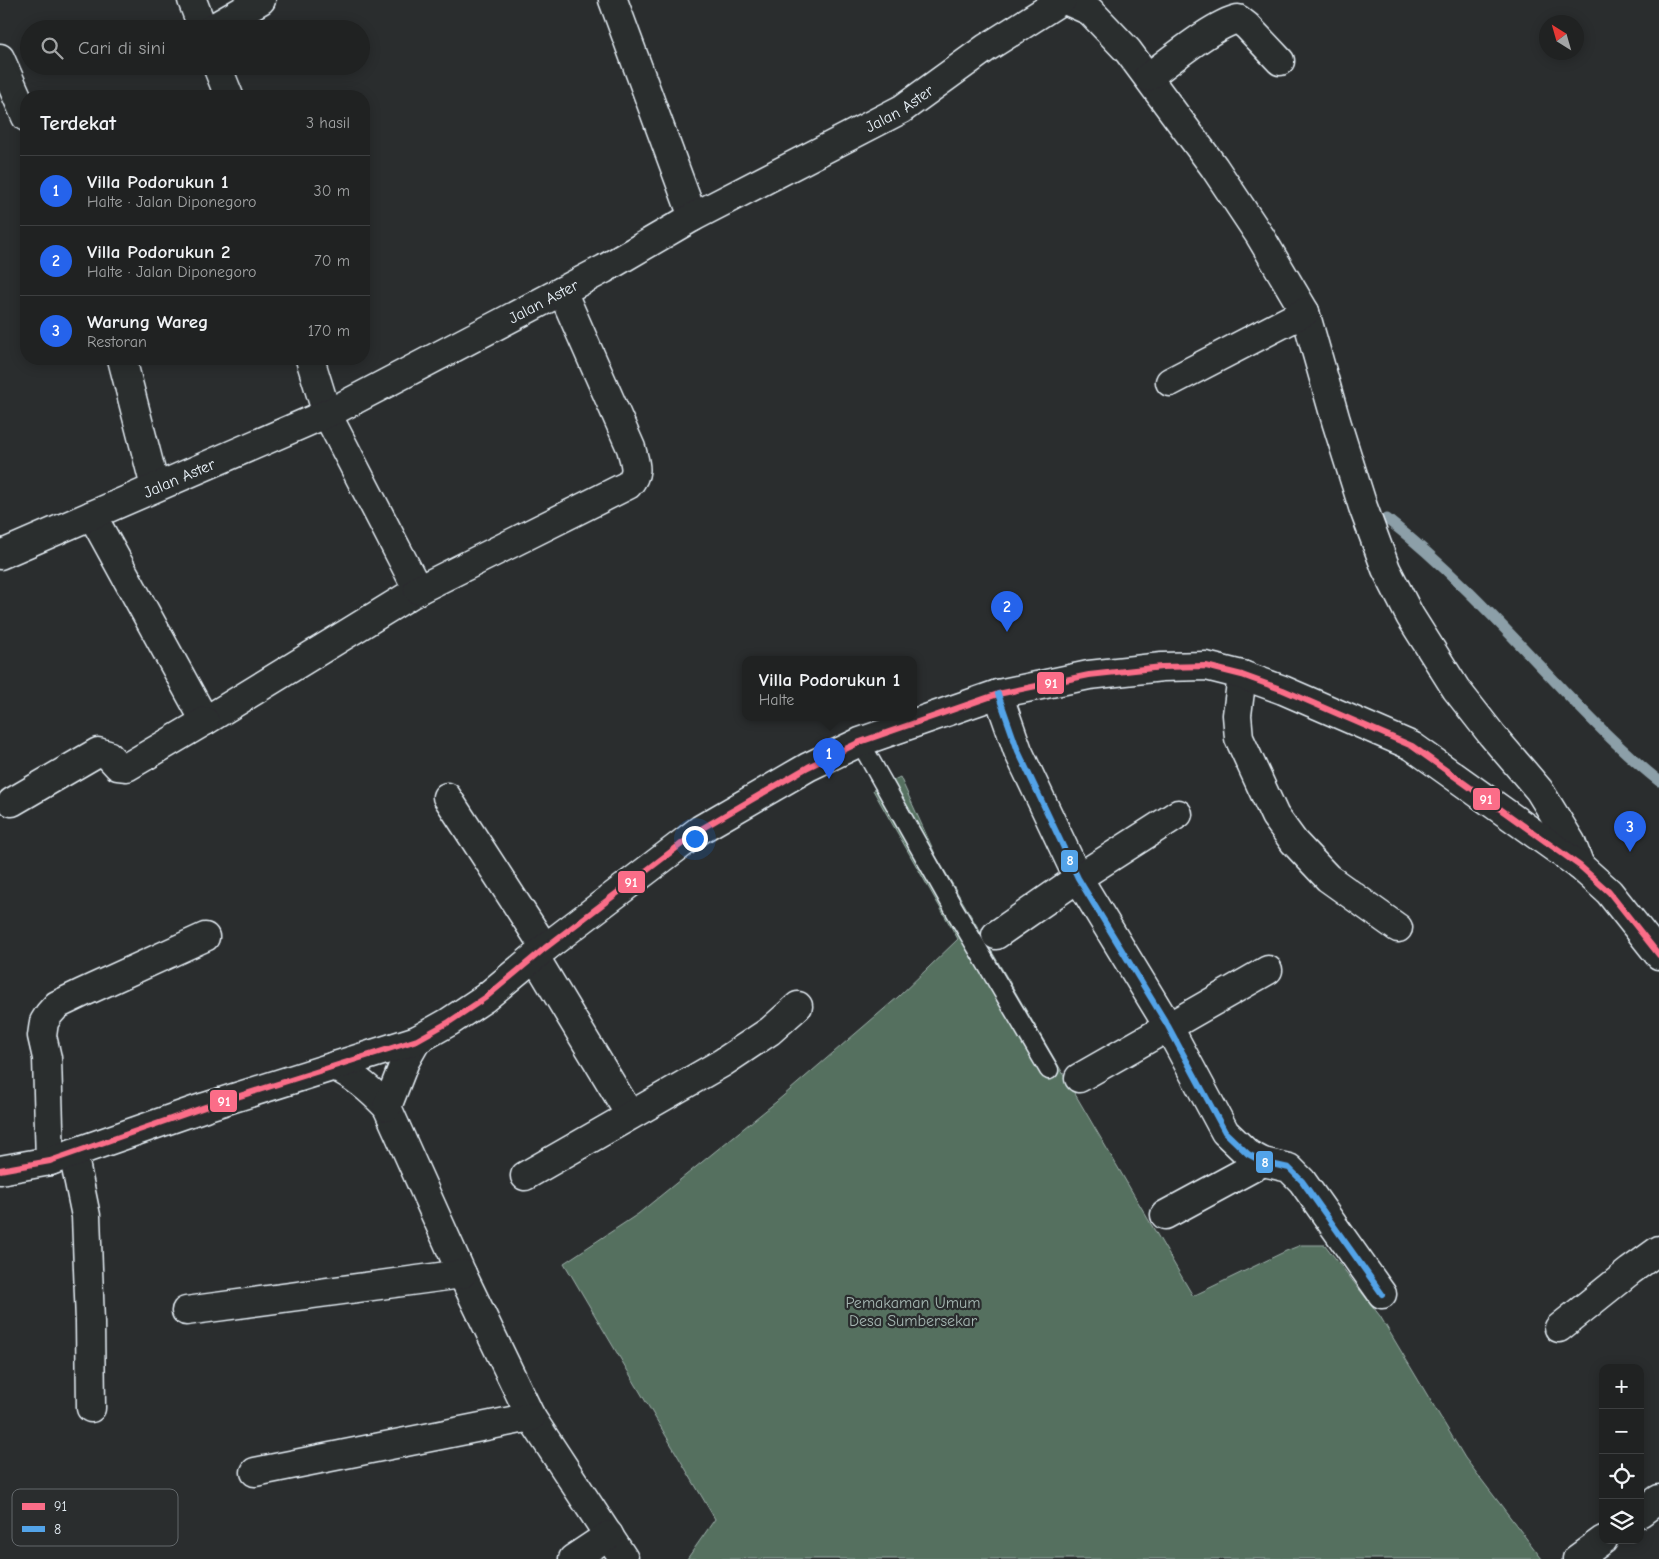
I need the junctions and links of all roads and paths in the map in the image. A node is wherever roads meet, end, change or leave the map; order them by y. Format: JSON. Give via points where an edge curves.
{"nodes":[{"id":1,"x":192,"y":0,"type":"edge"},
{"id":2,"x":261,"y":0,"type":"edge"},
{"id":3,"x":613,"y":0,"type":"edge"},
{"id":4,"x":1064,"y":0,"type":"edge"},
{"id":5,"x":200,"y":20,"type":"edge"},
{"id":6,"x":227,"y":20,"type":"edge"},
{"id":7,"x":0,"y":58,"type":"edge"},
{"id":8,"x":1280,"y":62,"type":"dead end"},
{"id":9,"x":221,"y":75,"type":"edge"},
{"id":10,"x":1148,"y":77,"type":"junction"},
{"id":11,"x":227,"y":90,"type":"edge"},
{"id":12,"x":20,"y":103,"type":"edge"},
{"id":13,"x":693,"y":217,"type":"junction"},
{"id":14,"x":562,"y":291,"type":"junction"},
{"id":15,"x":1305,"y":312,"type":"junction"},
{"id":16,"x":124,"y":365,"type":"edge"},
{"id":17,"x":312,"y":365,"type":"edge"},
{"id":18,"x":1170,"y":382,"type":"dead end"},
{"id":19,"x":327,"y":414,"type":"junction"},
{"id":20,"x":155,"y":487,"type":"junction"},
{"id":21,"x":92,"y":515,"type":"junction"},
{"id":22,"x":0,"y":555,"type":"edge"},
{"id":23,"x":418,"y":590,"type":"junction"},
{"id":24,"x":1242,"y":675,"type":"junction"},
{"id":25,"x":998,"y":694,"type":"junction"},
{"id":26,"x":205,"y":721,"type":"junction"},
{"id":27,"x":860,"y":742,"type":"junction"},
{"id":28,"x":447,"y":797,"type":"dead end"},
{"id":29,"x":12,"y":802,"type":"dead end"},
{"id":30,"x":1178,"y":814,"type":"dead end"},
{"id":31,"x":1580,"y":866,"type":"junction"},
{"id":32,"x":1078,"y":878,"type":"junction"},
{"id":33,"x":1398,"y":928,"type":"dead end"},
{"id":34,"x":996,"y":935,"type":"dead end"},
{"id":35,"x":205,"y":937,"type":"dead end"},
{"id":36,"x":540,"y":953,"type":"junction"},
{"id":37,"x":1659,"y":955,"type":"edge"},
{"id":38,"x":1268,"y":970,"type":"dead end"},
{"id":39,"x":798,"y":1006,"type":"dead end"},
{"id":40,"x":1168,"y":1026,"type":"junction"},
{"id":41,"x":417,"y":1040,"type":"junction"},
{"id":42,"x":334,"y":1066,"type":"junction"},
{"id":43,"x":1049,"y":1070,"type":"dead end"},
{"id":44,"x":1079,"y":1078,"type":"dead end"},
{"id":45,"x":387,"y":1107,"type":"junction"},
{"id":46,"x":630,"y":1115,"type":"junction"},
{"id":47,"x":61,"y":1157,"type":"junction"},
{"id":48,"x":1263,"y":1162,"type":"junction"},
{"id":49,"x":0,"y":1170,"type":"edge"},
{"id":50,"x":525,"y":1176,"type":"dead end"},
{"id":51,"x":1165,"y":1215,"type":"dead end"},
{"id":52,"x":1659,"y":1250,"type":"edge"},
{"id":53,"x":462,"y":1274,"type":"junction"},
{"id":54,"x":1382,"y":1294,"type":"dead end"},
{"id":55,"x":186,"y":1311,"type":"dead end"},
{"id":56,"x":1559,"y":1328,"type":"dead end"},
{"id":57,"x":91,"y":1408,"type":"dead end"},
{"id":58,"x":531,"y":1417,"type":"junction"},
{"id":59,"x":255,"y":1472,"type":"dead end"},
{"id":60,"x":1659,"y":1499,"type":"edge"},
{"id":61,"x":1644,"y":1510,"type":"edge"},
{"id":62,"x":609,"y":1535,"type":"junction"},
{"id":63,"x":1599,"y":1543,"type":"edge"},
{"id":64,"x":573,"y":1559,"type":"edge"},
{"id":65,"x":624,"y":1559,"type":"edge"},
{"id":66,"x":1577,"y":1559,"type":"edge"}],
"edges":[{"from":1,"to":5,"type":"street"},
{"from":2,"to":6,"type":"street"},
{"from":3,"to":13,"type":"street"},
{"from":4,"to":10,"type":"street","via":[[1090,11]]},
{"from":4,"to":13,"type":"street","name":"Jalan Aster","via":[[986,48],[902,109]]},
{"from":7,"to":12,"type":"street"},
{"from":8,"to":10,"type":"street","via":[[1238,19],[1217,28]]},
{"from":9,"to":11,"type":"street"},
{"from":10,"to":15,"type":"street","via":[[1214,167]]},
{"from":13,"to":14,"type":"street","name":"Jalan Aster"},
{"from":14,"to":19,"type":"street","name":"Jalan Aster"},
{"from":14,"to":23,"type":"street","via":[[631,448],[636,471],[634,478],[628,485]]},
{"from":15,"to":18,"type":"street"},
{"from":15,"to":31,"type":"street","via":[[1363,507],[1386,569],[1410,616],[1456,689],[1539,790],[1571,842]]},
{"from":16,"to":20,"type":"street"},
{"from":17,"to":19,"type":"street"},
{"from":19,"to":20,"type":"street","name":"Jalan Aster"},
{"from":19,"to":23,"type":"street"},
{"from":20,"to":21,"type":"street","name":"Jalan Aster"},
{"from":21,"to":22,"type":"street","name":"Jalan Aster"},
{"from":21,"to":26,"type":"street"},
{"from":23,"to":26,"type":"street"},
{"from":24,"to":25,"type":"street","via":[[1206,666],[1162,667],[1089,675]]},
{"from":24,"to":31,"type":"street","via":[[1412,746]]},
{"from":24,"to":33,"type":"street","via":[[1237,715],[1239,738],[1274,816],[1328,878]]},
{"from":25,"to":27,"type":"street"},
{"from":25,"to":32,"type":"street","via":[[1018,751]]},
{"from":26,"to":29,"type":"street","via":[[127,767],[118,766],[108,755],[98,752]]},
{"from":27,"to":36,"type":"street","via":[[808,766],[701,829]]},
{"from":27,"to":43,"type":"lane"},
{"from":28,"to":36,"type":"street"},
{"from":30,"to":32,"type":"street"},
{"from":31,"to":37,"type":"street","via":[[1609,892]]},
{"from":32,"to":34,"type":"street"},
{"from":32,"to":40,"type":"street"},
{"from":35,"to":47,"type":"street","via":[[57,1005],[49,1014],[42,1036]]},
{"from":36,"to":41,"type":"street","via":[[485,998]]},
{"from":36,"to":46,"type":"street"},
{"from":38,"to":40,"type":"street"},
{"from":39,"to":46,"type":"street","via":[[770,1031],[722,1063]]},
{"from":40,"to":44,"type":"street"},
{"from":40,"to":48,"type":"street","via":[[1225,1132],[1248,1154]]},
{"from":41,"to":42,"type":"street"},
{"from":41,"to":45,"type":"street"},
{"from":42,"to":45,"type":"street","via":[[351,1074]]},
{"from":42,"to":47,"type":"street","via":[[206,1106]]},
{"from":45,"to":53,"type":"street"},
{"from":46,"to":50,"type":"street"},
{"from":47,"to":49,"type":"street"},
{"from":47,"to":57,"type":"street","via":[[86,1216]]},
{"from":48,"to":51,"type":"street"},
{"from":48,"to":54,"type":"street","via":[[1289,1168],[1302,1181]]},
{"from":52,"to":56,"type":"street"},
{"from":53,"to":55,"type":"street"},
{"from":53,"to":58,"type":"street"},
{"from":58,"to":59,"type":"street"},
{"from":58,"to":62,"type":"street"},
{"from":60,"to":61,"type":"street"},
{"from":62,"to":64,"type":"street"},
{"from":62,"to":65,"type":"street"},
{"from":63,"to":66,"type":"street"}]}
